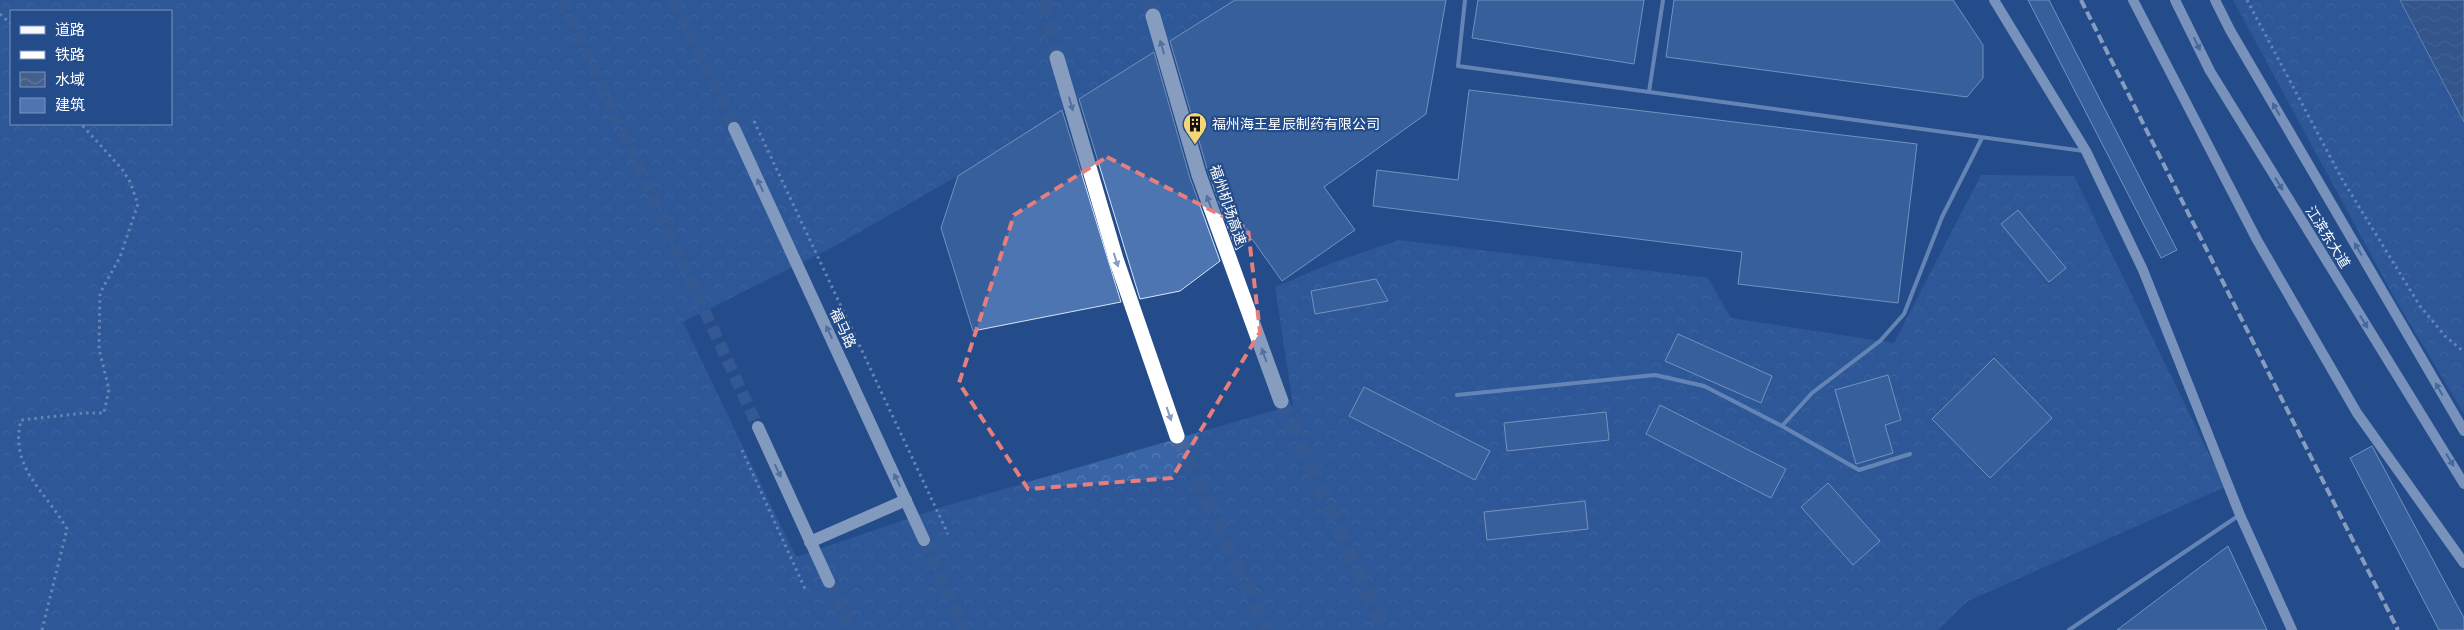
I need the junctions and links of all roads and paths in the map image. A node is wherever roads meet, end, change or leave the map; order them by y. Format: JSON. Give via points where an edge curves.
{"nodes":[{"id":1,"x":1464,"y":0,"type":"edge"},
{"id":2,"x":1663,"y":0,"type":"edge"},
{"id":3,"x":1994,"y":0,"type":"edge"},
{"id":4,"x":2133,"y":0,"type":"edge"},
{"id":5,"x":2175,"y":0,"type":"edge"},
{"id":6,"x":2215,"y":0,"type":"edge"},
{"id":7,"x":2247,"y":0,"type":"edge"},
{"id":8,"x":0,"y":14,"type":"edge"},
{"id":9,"x":1153,"y":16,"type":"tunnel mouth"},
{"id":10,"x":10,"y":23,"type":"edge"},
{"id":11,"x":1057,"y":58,"type":"tunnel mouth"},
{"id":12,"x":1649,"y":92,"type":"junction"},
{"id":13,"x":754,"y":121,"type":"dead end"},
{"id":14,"x":81,"y":125,"type":"edge"},
{"id":15,"x":734,"y":128,"type":"tunnel mouth"},
{"id":16,"x":1982,"y":138,"type":"junction"},
{"id":17,"x":2086,"y":152,"type":"junction"},
{"id":18,"x":2464,"y":352,"type":"edge"},
{"id":19,"x":1457,"y":395,"type":"dead end"},
{"id":20,"x":1281,"y":401,"type":"tunnel mouth"},
{"id":21,"x":1782,"y":426,"type":"junction"},
{"id":22,"x":758,"y":427,"type":"tunnel mouth"},
{"id":23,"x":2464,"y":432,"type":"edge"},
{"id":24,"x":1177,"y":436,"type":"tunnel mouth"},
{"id":25,"x":742,"y":450,"type":"dead end"},
{"id":26,"x":1910,"y":454,"type":"dead end"},
{"id":27,"x":2464,"y":484,"type":"edge"},
{"id":28,"x":906,"y":500,"type":"junction"},
{"id":29,"x":2240,"y":515,"type":"junction"},
{"id":30,"x":948,"y":534,"type":"dead end"},
{"id":31,"x":924,"y":540,"type":"tunnel mouth"},
{"id":32,"x":810,"y":542,"type":"junction"},
{"id":33,"x":2464,"y":563,"type":"edge"},
{"id":34,"x":828,"y":582,"type":"tunnel mouth"},
{"id":35,"x":806,"y":591,"type":"dead end"},
{"id":36,"x":42,"y":630,"type":"edge"},
{"id":37,"x":2069,"y":630,"type":"edge"},
{"id":38,"x":2292,"y":630,"type":"edge"}],
"edges":[{"from":1,"to":12,"type":"lane","via":[[1458,66]]},
{"from":2,"to":12,"type":"lane"},
{"from":3,"to":17,"type":"street"},
{"from":4,"to":33,"type":"street","via":[[2257,240],[2352,404]]},
{"from":5,"to":27,"type":"street","name":"江滨东大道","one_way":true,"via":[[2210,71]]},
{"from":23,"to":6,"type":"street","one_way":true},
{"from":7,"to":18,"type":"path","via":[[2342,179],[2420,306],[2445,336]]},
{"from":8,"to":10,"type":"path"},
{"from":20,"to":9,"type":"highway","name":"福州机场高速","one_way":true,"via":[[1200,175]]},
{"from":11,"to":24,"type":"highway","one_way":true,"via":[[1116,259]]},
{"from":12,"to":16,"type":"lane"},
{"from":13,"to":30,"type":"path"},
{"from":14,"to":36,"type":"path","via":[[122,169],[138,204],[120,257],[100,293],[99,349],[109,389],[104,413],[21,420],[17,436],[20,459],[67,529]]},
{"from":28,"to":15,"type":"main road","name":"福马路","one_way":true},
{"from":16,"to":17,"type":"lane"},
{"from":16,"to":21,"type":"lane","via":[[1942,217],[1904,314],[1880,341],[1812,393]]},
{"from":17,"to":29,"type":"street","via":[[2143,270]]},
{"from":19,"to":21,"type":"lane","via":[[1655,375],[1704,386]]},
{"from":21,"to":26,"type":"lane","via":[[1859,470]]},
{"from":22,"to":32,"type":"main road","one_way":true},
{"from":25,"to":35,"type":"path"},
{"from":28,"to":31,"type":"main road","name":"福马路"},
{"from":28,"to":32,"type":"main road"},
{"from":29,"to":37,"type":"lane"},
{"from":29,"to":38,"type":"street"},
{"from":32,"to":34,"type":"main road"}]}
